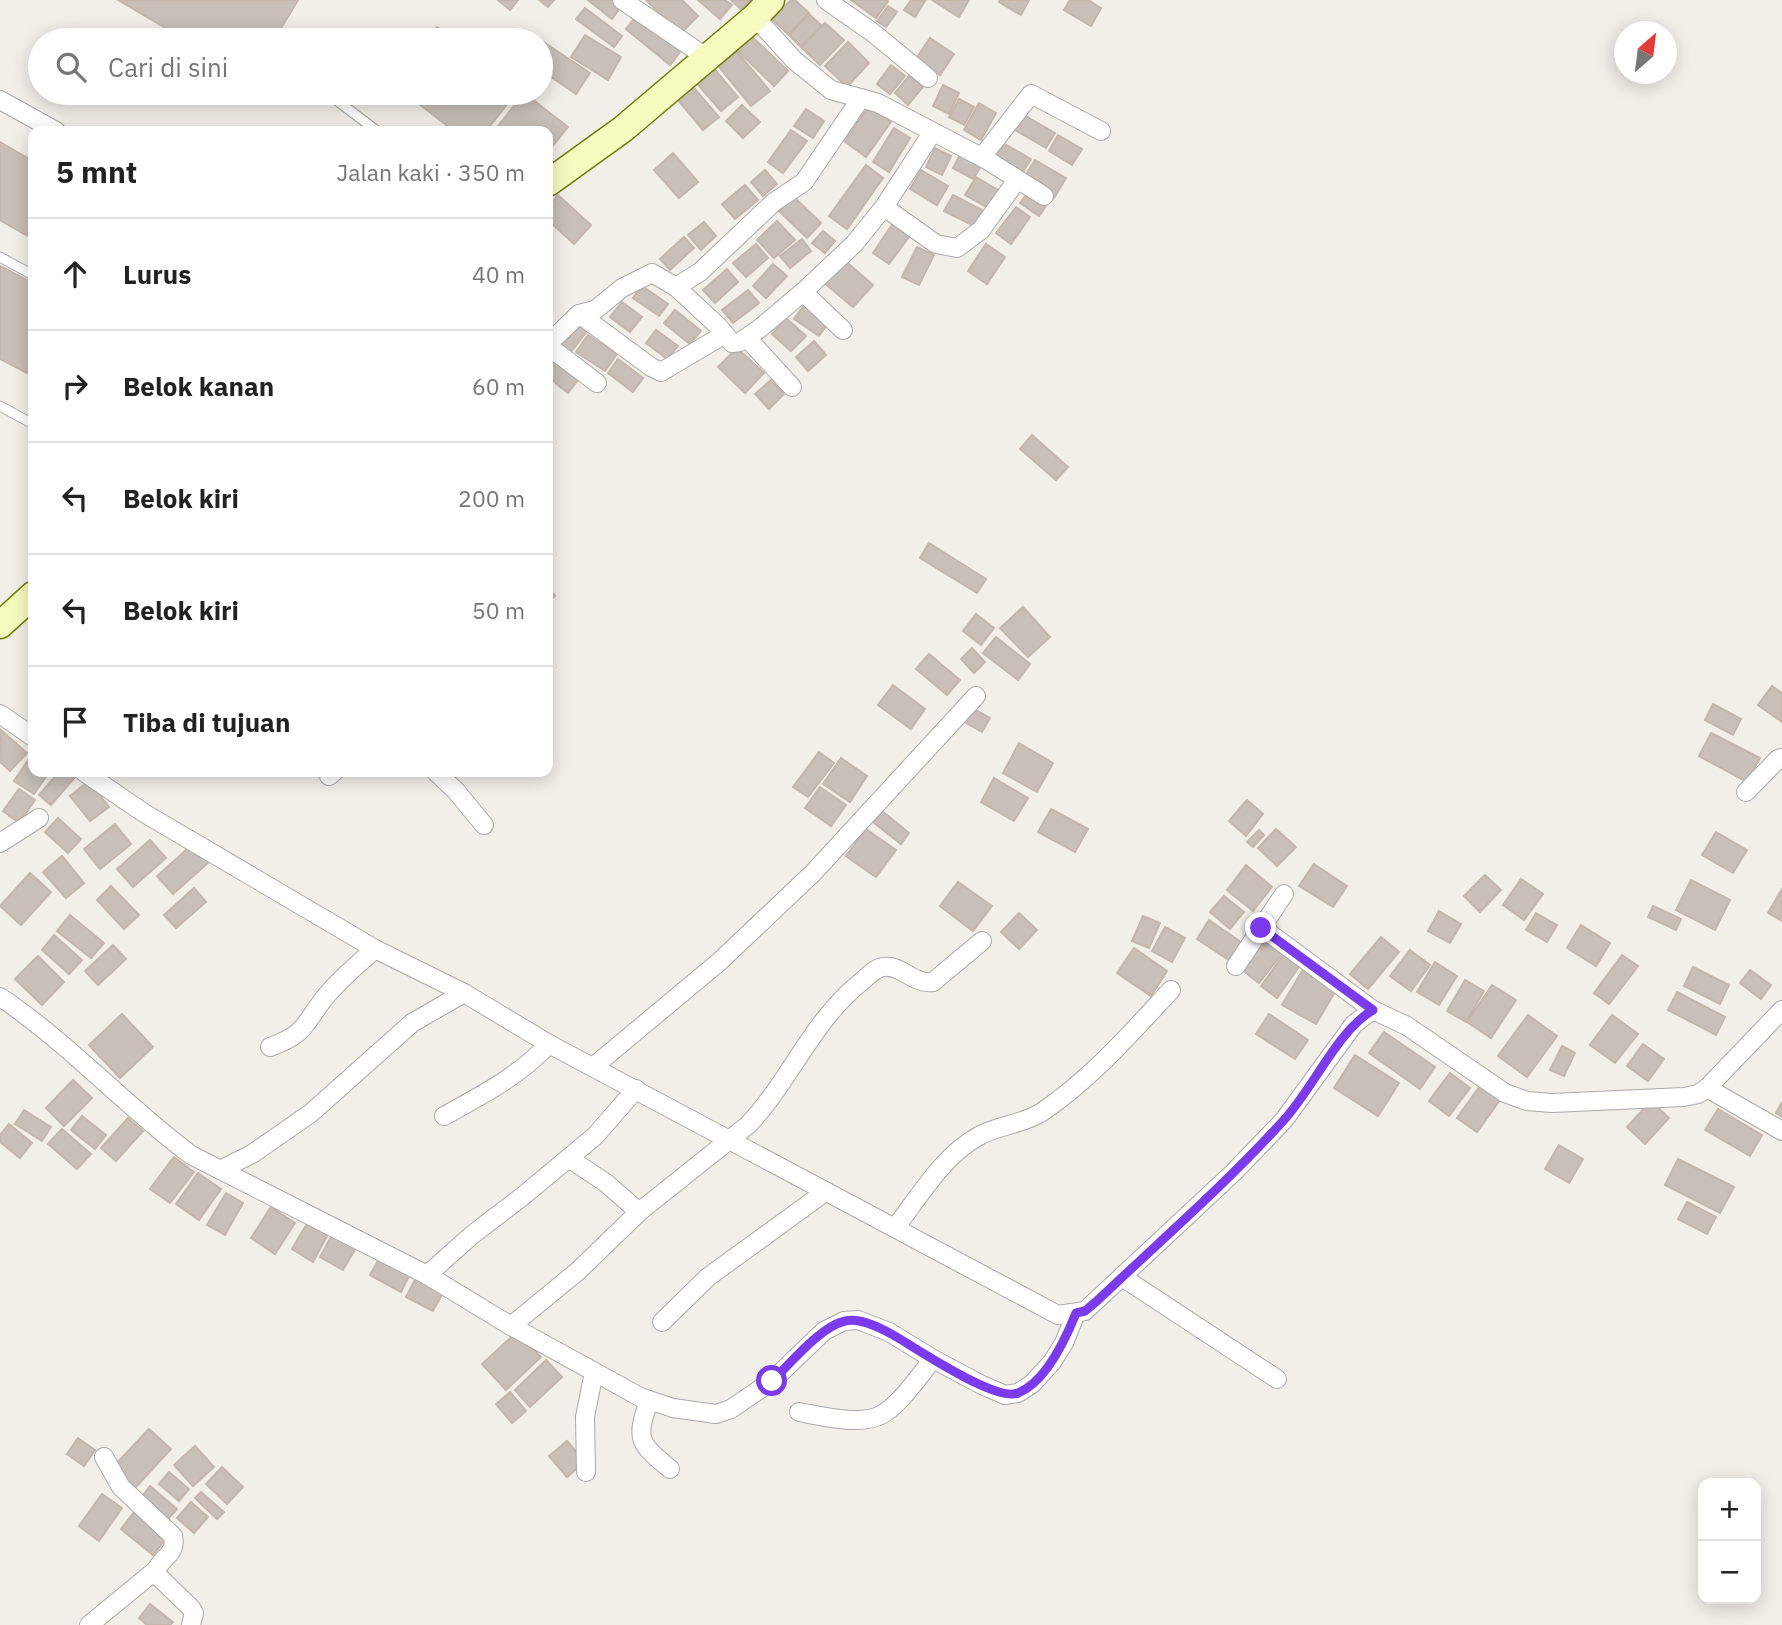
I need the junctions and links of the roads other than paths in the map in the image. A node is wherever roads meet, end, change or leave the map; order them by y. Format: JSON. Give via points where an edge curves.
{"nodes":[{"id":1,"x":622,"y":0,"type":"edge"},
{"id":2,"x":826,"y":0,"type":"edge"},
{"id":3,"x":766,"y":4,"type":"edge"},
{"id":4,"x":706,"y":57,"type":"junction"},
{"id":5,"x":928,"y":78,"type":"dead end"},
{"id":6,"x":861,"y":98,"type":"junction"},
{"id":7,"x":0,"y":100,"type":"edge"},
{"id":8,"x":343,"y":105,"type":"edge"},
{"id":9,"x":47,"y":126,"type":"edge"},
{"id":10,"x":370,"y":126,"type":"edge"},
{"id":11,"x":1101,"y":131,"type":"dead end"},
{"id":12,"x":932,"y":132,"type":"junction"},
{"id":13,"x":982,"y":157,"type":"junction"},
{"id":14,"x":553,"y":179,"type":"edge"},
{"id":15,"x":1017,"y":180,"type":"junction"},
{"id":16,"x":1044,"y":196,"type":"dead end"},
{"id":17,"x":884,"y":207,"type":"junction"},
{"id":18,"x":0,"y":257,"type":"edge"},
{"id":19,"x":28,"y":272,"type":"edge"},
{"id":20,"x":676,"y":287,"type":"junction"},
{"id":21,"x":803,"y":292,"type":"junction"},
{"id":22,"x":579,"y":314,"type":"junction"},
{"id":23,"x":843,"y":330,"type":"dead end"},
{"id":24,"x":725,"y":334,"type":"junction"},
{"id":25,"x":747,"y":338,"type":"junction"},
{"id":26,"x":553,"y":340,"type":"edge"},
{"id":27,"x":553,"y":349,"type":"edge"},
{"id":28,"x":597,"y":383,"type":"dead end"},
{"id":29,"x":792,"y":387,"type":"dead end"},
{"id":30,"x":0,"y":406,"type":"edge"},
{"id":31,"x":28,"y":421,"type":"edge"},
{"id":32,"x":28,"y":600,"type":"edge"},
{"id":33,"x":0,"y":625,"type":"edge"},
{"id":34,"x":975,"y":696,"type":"dead end"},
{"id":35,"x":0,"y":714,"type":"edge"},
{"id":36,"x":28,"y":734,"type":"edge"},
{"id":37,"x":1782,"y":758,"type":"edge"},
{"id":38,"x":91,"y":777,"type":"edge"},
{"id":39,"x":441,"y":777,"type":"edge"},
{"id":40,"x":1746,"y":792,"type":"dead end"},
{"id":41,"x":39,"y":818,"type":"dead end"},
{"id":42,"x":484,"y":825,"type":"dead end"},
{"id":43,"x":0,"y":843,"type":"edge"},
{"id":44,"x":1284,"y":894,"type":"dead end"},
{"id":45,"x":1261,"y":928,"type":"junction"},
{"id":46,"x":982,"y":941,"type":"dead end"},
{"id":47,"x":375,"y":949,"type":"junction"},
{"id":48,"x":1236,"y":966,"type":"dead end"},
{"id":49,"x":1171,"y":990,"type":"dead end"},
{"id":50,"x":464,"y":993,"type":"junction"},
{"id":51,"x":0,"y":997,"type":"edge"},
{"id":52,"x":1373,"y":1010,"type":"junction"},
{"id":53,"x":1782,"y":1010,"type":"edge"},
{"id":54,"x":549,"y":1044,"type":"junction"},
{"id":55,"x":270,"y":1047,"type":"dead end"},
{"id":56,"x":593,"y":1067,"type":"junction"},
{"id":57,"x":1707,"y":1088,"type":"junction"},
{"id":58,"x":636,"y":1089,"type":"junction"},
{"id":59,"x":444,"y":1116,"type":"dead end"},
{"id":60,"x":1782,"y":1131,"type":"edge"},
{"id":61,"x":730,"y":1139,"type":"junction"},
{"id":62,"x":570,"y":1159,"type":"junction"},
{"id":63,"x":220,"y":1170,"type":"junction"},
{"id":64,"x":825,"y":1192,"type":"junction"},
{"id":65,"x":639,"y":1212,"type":"junction"},
{"id":66,"x":895,"y":1228,"type":"junction"},
{"id":67,"x":427,"y":1275,"type":"junction"},
{"id":68,"x":1122,"y":1278,"type":"junction"},
{"id":69,"x":1076,"y":1313,"type":"junction"},
{"id":70,"x":662,"y":1322,"type":"dead end"},
{"id":71,"x":512,"y":1326,"type":"junction"},
{"id":72,"x":933,"y":1359,"type":"junction"},
{"id":73,"x":594,"y":1372,"type":"junction"},
{"id":74,"x":1277,"y":1379,"type":"dead end"},
{"id":75,"x":649,"y":1401,"type":"junction"},
{"id":76,"x":799,"y":1412,"type":"dead end"},
{"id":77,"x":104,"y":1457,"type":"dead end"},
{"id":78,"x":670,"y":1469,"type":"dead end"},
{"id":79,"x":586,"y":1472,"type":"dead end"},
{"id":80,"x":156,"y":1570,"type":"junction"},
{"id":81,"x":89,"y":1625,"type":"edge"},
{"id":82,"x":191,"y":1625,"type":"edge"}],
"edges":[{"from":1,"to":4,"type":"street"},
{"from":2,"to":5,"type":"street"},
{"from":3,"to":4,"type":"street"},
{"from":3,"to":6,"type":"street","via":[[794,60],[831,90]]},
{"from":4,"to":14,"type":"street","via":[[623,129]]},
{"from":6,"to":12,"type":"street"},
{"from":6,"to":20,"type":"street","via":[[804,182],[774,202],[700,272]]},
{"from":7,"to":9,"type":"street"},
{"from":8,"to":10,"type":"lane"},
{"from":11,"to":13,"type":"street","via":[[1031,94]]},
{"from":12,"to":13,"type":"street"},
{"from":12,"to":17,"type":"street"},
{"from":13,"to":15,"type":"street"},
{"from":15,"to":16,"type":"street"},
{"from":15,"to":17,"type":"street","via":[[981,230],[957,248],[936,244]]},
{"from":17,"to":21,"type":"street","via":[[854,244]]},
{"from":18,"to":19,"type":"lane"},
{"from":20,"to":22,"type":"street","via":[[652,273],[622,288],[595,310]]},
{"from":20,"to":24,"type":"street"},
{"from":21,"to":23,"type":"street"},
{"from":21,"to":25,"type":"street"},
{"from":22,"to":24,"type":"street","via":[[661,372]]},
{"from":22,"to":26,"type":"street"},
{"from":24,"to":25,"type":"street","via":[[732,343]]},
{"from":25,"to":29,"type":"street"},
{"from":27,"to":28,"type":"street"},
{"from":30,"to":31,"type":"lane"},
{"from":32,"to":33,"type":"street"},
{"from":34,"to":56,"type":"street","via":[[813,873],[719,962]]},
{"from":35,"to":36,"type":"street"},
{"from":37,"to":40,"type":"street"},
{"from":38,"to":47,"type":"street"},
{"from":39,"to":42,"type":"street"},
{"from":41,"to":43,"type":"street"},
{"from":44,"to":45,"type":"street"},
{"from":45,"to":48,"type":"street"},
{"from":45,"to":52,"type":"street"},
{"from":46,"to":61,"type":"street","via":[[933,982],[923,984],[885,966],[877,969],[833,1007],[763,1109]]},
{"from":47,"to":50,"type":"street"},
{"from":47,"to":55,"type":"street","via":[[345,975],[301,1032]]},
{"from":49,"to":66,"type":"street","via":[[1067,1094],[1016,1125],[979,1135],[963,1146]]},
{"from":50,"to":54,"type":"street"},
{"from":50,"to":63,"type":"street","via":[[412,1023],[311,1114]]},
{"from":51,"to":63,"type":"street","via":[[191,1156]]},
{"from":52,"to":57,"type":"street","via":[[1407,1026],[1505,1093],[1527,1101],[1684,1097]]},
{"from":52,"to":68,"type":"street","via":[[1354,1024],[1284,1120]]},
{"from":53,"to":57,"type":"street"},
{"from":54,"to":56,"type":"street"},
{"from":54,"to":59,"type":"street","via":[[496,1087]]},
{"from":56,"to":58,"type":"street"},
{"from":57,"to":60,"type":"street"},
{"from":58,"to":61,"type":"street"},
{"from":58,"to":62,"type":"street","via":[[612,1120]]},
{"from":61,"to":64,"type":"street"},
{"from":61,"to":65,"type":"street"},
{"from":62,"to":65,"type":"street"},
{"from":62,"to":67,"type":"street"},
{"from":63,"to":67,"type":"street"},
{"from":64,"to":66,"type":"street"},
{"from":64,"to":70,"type":"street","via":[[708,1278]]},
{"from":65,"to":71,"type":"street"},
{"from":66,"to":69,"type":"street","via":[[1043,1308],[1058,1315]]},
{"from":67,"to":71,"type":"street"},
{"from":68,"to":69,"type":"street","via":[[1085,1311]]},
{"from":68,"to":74,"type":"street"},
{"from":69,"to":72,"type":"street","via":[[1052,1362],[1018,1393],[1005,1395]]},
{"from":71,"to":73,"type":"street"},
{"from":72,"to":75,"type":"street","via":[[889,1332],[858,1320],[844,1321],[824,1331],[772,1381],[731,1409],[716,1414]]},
{"from":72,"to":76,"type":"street","via":[[880,1416],[852,1420]]},
{"from":73,"to":75,"type":"street"},
{"from":73,"to":79,"type":"street","via":[[584,1417]]},
{"from":75,"to":78,"type":"street","via":[[640,1436]]},
{"from":77,"to":80,"type":"street","via":[[121,1488],[173,1536],[173,1551]]},
{"from":80,"to":81,"type":"street"},
{"from":80,"to":82,"type":"street","via":[[191,1608]]}]}
